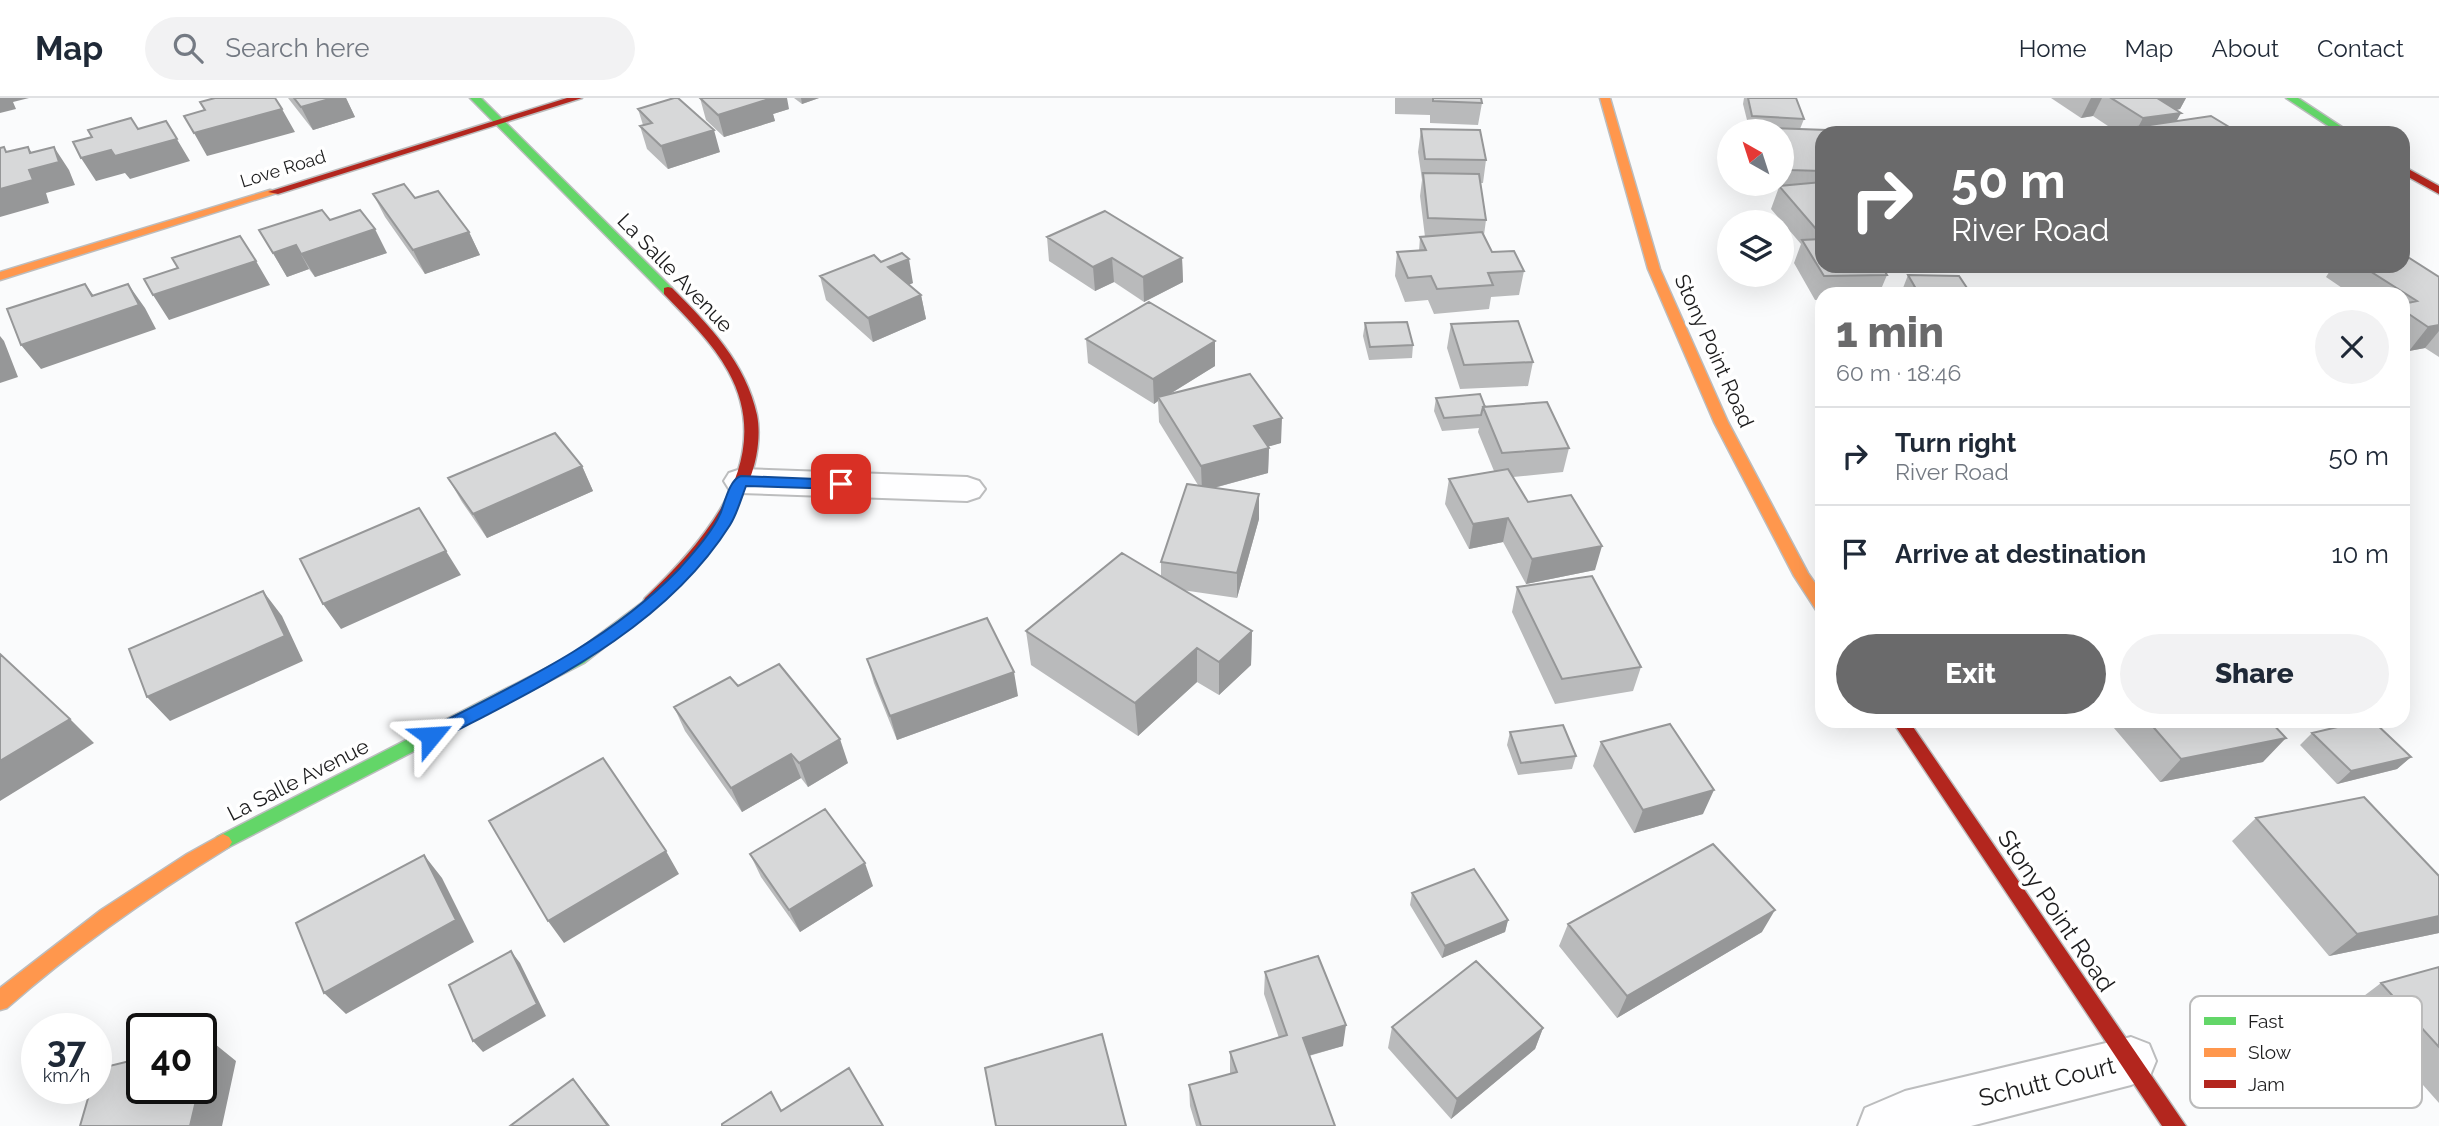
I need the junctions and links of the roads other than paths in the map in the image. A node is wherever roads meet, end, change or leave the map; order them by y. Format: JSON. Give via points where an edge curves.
{"nodes":[{"id":1,"x":475,"y":98,"type":"edge"},
{"id":2,"x":577,"y":98,"type":"edge"},
{"id":3,"x":1605,"y":98,"type":"edge"},
{"id":4,"x":2291,"y":98,"type":"edge"},
{"id":5,"x":498,"y":122,"type":"junction"},
{"id":6,"x":2335,"y":126,"type":"edge"},
{"id":7,"x":2410,"y":173,"type":"edge"},
{"id":8,"x":2439,"y":191,"type":"edge"},
{"id":9,"x":0,"y":276,"type":"edge"},
{"id":10,"x":741,"y":481,"type":"junction"},
{"id":11,"x":967,"y":489,"type":"dead end"},
{"id":12,"x":1815,"y":596,"type":"edge"},
{"id":13,"x":1905,"y":728,"type":"edge"},
{"id":14,"x":0,"y":1001,"type":"edge"},
{"id":15,"x":2131,"y":1061,"type":"junction"},
{"id":16,"x":1884,"y":1126,"type":"edge"},
{"id":17,"x":2175,"y":1126,"type":"edge"}],
"edges":[{"from":1,"to":5,"type":"street","name":"La Salle Avenue"},
{"from":2,"to":5,"type":"street","name":"Love Road"},
{"from":3,"to":12,"type":"street","name":"Stony Point Road","via":[[1654,269],[1721,422]]},
{"from":4,"to":6,"type":"street"},
{"from":5,"to":9,"type":"street","name":"Love Road"},
{"from":5,"to":10,"type":"street","name":"La Salle Avenue","via":[[711,334],[744,389],[751,426],[747,468]]},
{"from":7,"to":8,"type":"street"},
{"from":10,"to":11,"type":"street"},
{"from":10,"to":14,"type":"street","name":"La Salle Avenue","via":[[724,522],[685,571],[579,659],[223,841],[138,893],[39,966]]},
{"from":13,"to":15,"type":"street","name":"Stony Point Road"},
{"from":15,"to":16,"type":"street","name":"Schutt Court"},
{"from":15,"to":17,"type":"street","name":"Stony Point Road"}]}
